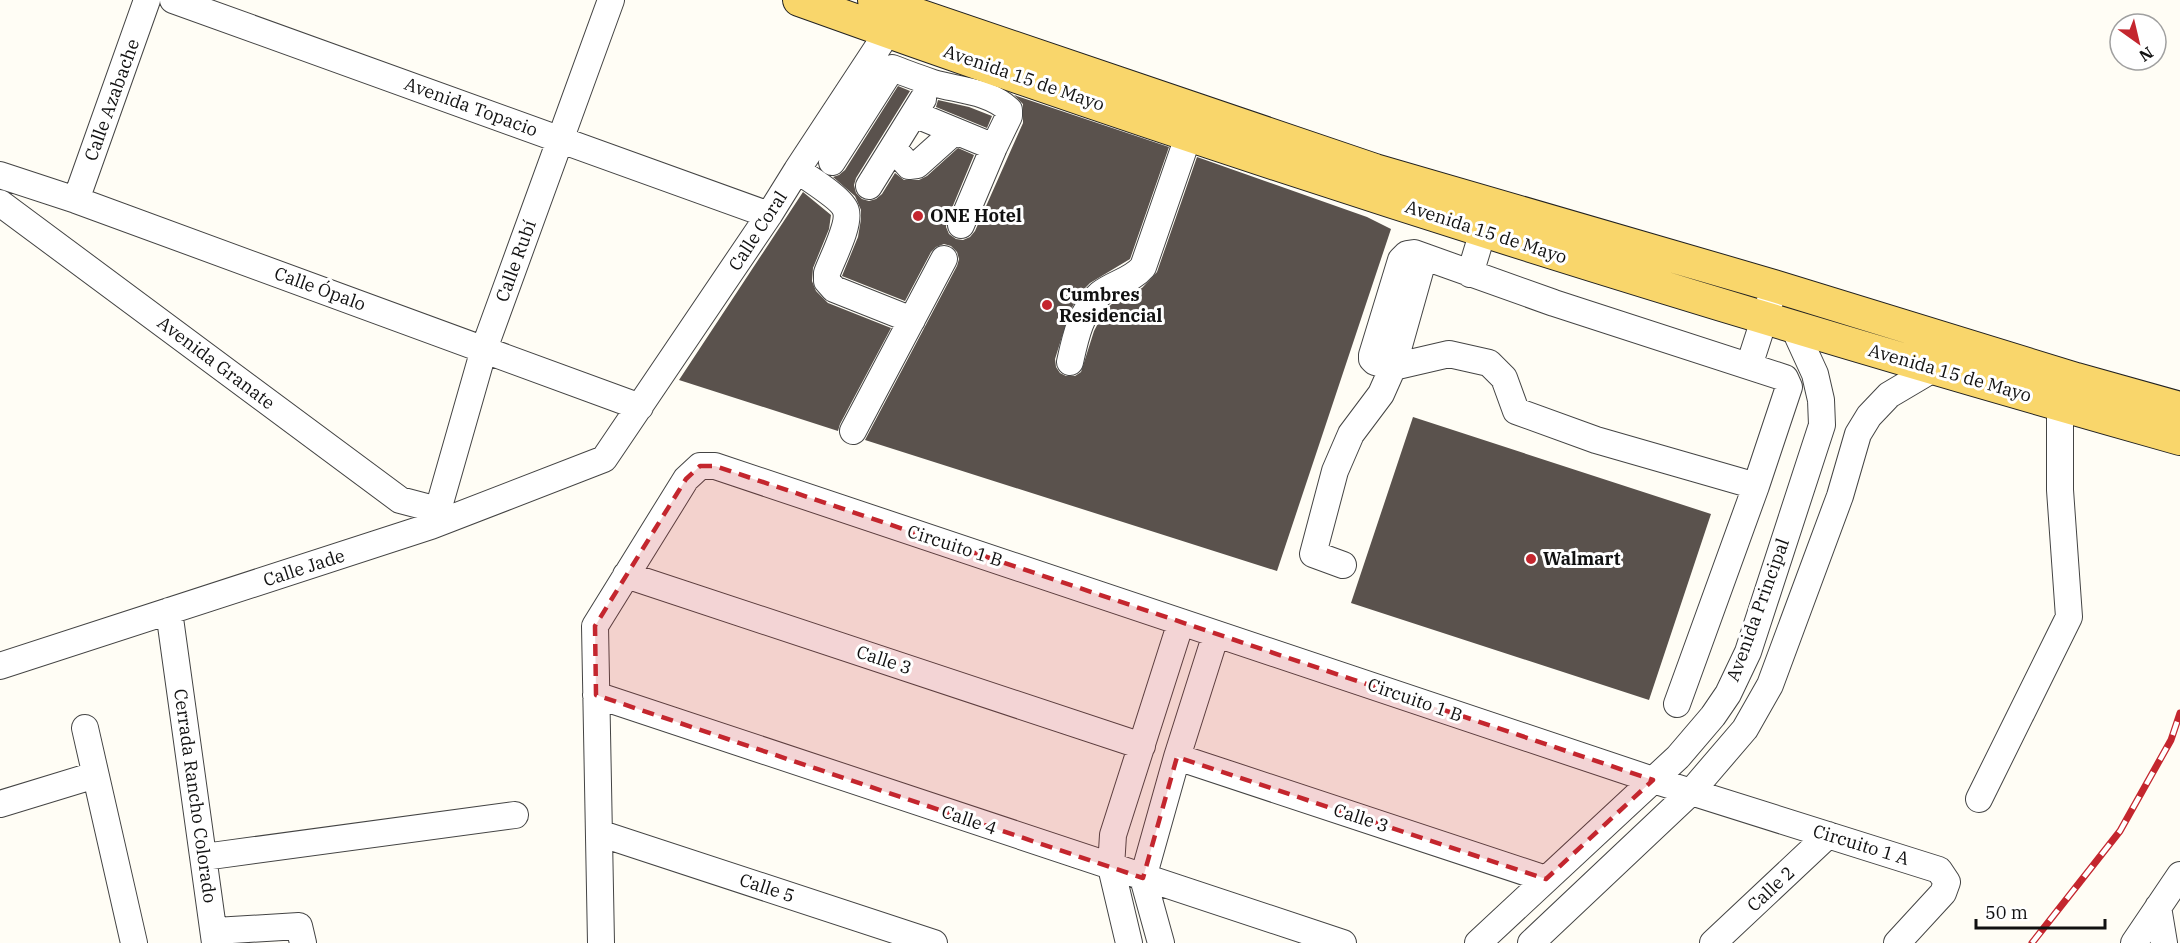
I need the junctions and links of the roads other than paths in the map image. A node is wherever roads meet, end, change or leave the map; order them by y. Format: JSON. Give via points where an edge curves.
{"nodes":[{"id":1,"x":147,"y":0,"type":"edge"},
{"id":2,"x":173,"y":0,"type":"edge"},
{"id":3,"x":611,"y":0,"type":"edge"},
{"id":4,"x":799,"y":0,"type":"edge"},
{"id":5,"x":893,"y":11,"type":"edge"},
{"id":6,"x":953,"y":54,"type":"junction"},
{"id":7,"x":985,"y":80,"type":"junction"},
{"id":8,"x":933,"y":83,"type":"junction"},
{"id":9,"x":914,"y":114,"type":"junction"},
{"id":10,"x":955,"y":131,"type":"junction"},
{"id":11,"x":1190,"y":134,"type":"junction"},
{"id":12,"x":560,"y":139,"type":"junction"},
{"id":13,"x":893,"y":147,"type":"junction"},
{"id":14,"x":994,"y":147,"type":"junction"},
{"id":15,"x":832,"y":162,"type":"dead end"},
{"id":16,"x":796,"y":170,"type":"junction"},
{"id":17,"x":0,"y":175,"type":"edge"},
{"id":18,"x":1373,"y":182,"type":"junction"},
{"id":19,"x":869,"y":186,"type":"dead end"},
{"id":20,"x":76,"y":200,"type":"junction"},
{"id":21,"x":0,"y":203,"type":"edge"},
{"id":22,"x":769,"y":215,"type":"junction"},
{"id":23,"x":962,"y":225,"type":"dead end"},
{"id":24,"x":1483,"y":231,"type":"junction"},
{"id":25,"x":944,"y":259,"type":"dead end"},
{"id":26,"x":1470,"y":273,"type":"junction"},
{"id":27,"x":1774,"y":286,"type":"junction"},
{"id":28,"x":1764,"y":318,"type":"junction"},
{"id":29,"x":912,"y":320,"type":"junction"},
{"id":30,"x":1794,"y":328,"type":"junction"},
{"id":31,"x":484,"y":349,"type":"junction"},
{"id":32,"x":1070,"y":362,"type":"dead end"},
{"id":33,"x":1749,"y":366,"type":"junction"},
{"id":34,"x":1393,"y":367,"type":"junction"},
{"id":35,"x":1933,"y":369,"type":"junction"},
{"id":36,"x":2060,"y":405,"type":"junction"},
{"id":37,"x":640,"y":407,"type":"junction"},
{"id":38,"x":2180,"y":408,"type":"edge"},
{"id":39,"x":1822,"y":425,"type":"junction"},
{"id":40,"x":853,"y":431,"type":"dead end"},
{"id":41,"x":1858,"y":434,"type":"junction"},
{"id":42,"x":2180,"y":439,"type":"edge"},
{"id":43,"x":604,"y":459,"type":"joint"},
{"id":44,"x":1802,"y":485,"type":"junction"},
{"id":45,"x":1756,"y":486,"type":"junction"},
{"id":46,"x":1840,"y":496,"type":"junction"},
{"id":47,"x":434,"y":518,"type":"junction"},
{"id":48,"x":1343,"y":565,"type":"dead end"},
{"id":49,"x":627,"y":575,"type":"junction"},
{"id":50,"x":169,"y":611,"type":"junction"},
{"id":51,"x":1181,"y":622,"type":"junction"},
{"id":52,"x":1216,"y":634,"type":"junction"},
{"id":53,"x":0,"y":666,"type":"edge"},
{"id":54,"x":596,"y":695,"type":"junction"},
{"id":55,"x":1677,"y":704,"type":"dead end"},
{"id":56,"x":85,"y":728,"type":"dead end"},
{"id":57,"x":1142,"y":746,"type":"junction"},
{"id":58,"x":1177,"y":757,"type":"junction"},
{"id":59,"x":95,"y":775,"type":"junction"},
{"id":60,"x":1653,"y":780,"type":"junction"},
{"id":61,"x":1692,"y":792,"type":"junction"},
{"id":62,"x":1979,"y":799,"type":"dead end"},
{"id":63,"x":0,"y":804,"type":"edge"},
{"id":64,"x":515,"y":815,"type":"dead end"},
{"id":65,"x":599,"y":832,"type":"junction"},
{"id":66,"x":1828,"y":835,"type":"junction"},
{"id":67,"x":204,"y":857,"type":"junction"},
{"id":68,"x":1111,"y":867,"type":"junction"},
{"id":69,"x":2180,"y":875,"type":"edge"},
{"id":70,"x":1143,"y":878,"type":"junction"},
{"id":71,"x":1546,"y":879,"type":"junction"},
{"id":72,"x":2158,"y":907,"type":"junction"},
{"id":73,"x":215,"y":937,"type":"edge"},
{"id":74,"x":134,"y":943,"type":"edge"},
{"id":75,"x":303,"y":943,"type":"edge"},
{"id":76,"x":602,"y":943,"type":"edge"},
{"id":77,"x":934,"y":943,"type":"edge"},
{"id":78,"x":1129,"y":943,"type":"edge"},
{"id":79,"x":1161,"y":943,"type":"edge"},
{"id":80,"x":1343,"y":943,"type":"edge"},
{"id":81,"x":1478,"y":943,"type":"edge"},
{"id":82,"x":1531,"y":943,"type":"edge"},
{"id":83,"x":1713,"y":943,"type":"edge"},
{"id":84,"x":1897,"y":943,"type":"edge"},
{"id":85,"x":2134,"y":943,"type":"edge"},
{"id":86,"x":2164,"y":943,"type":"edge"}],
"edges":[{"from":1,"to":20,"type":"street","name":"Calle Azabache"},
{"from":2,"to":12,"type":"street","name":"Avenida Topacio"},
{"from":3,"to":12,"type":"street","name":"Calle Rubí"},
{"from":4,"to":5,"type":"main road","name":"Avenida 15 de Mayo"},
{"from":5,"to":6,"type":"main road","name":"Avenida 15 de Mayo"},
{"from":5,"to":16,"type":"street","name":"Calle Coral"},
{"from":5,"to":18,"type":"main road","name":"Avenida 15 de Mayo"},
{"from":6,"to":7,"type":"main road","name":"Avenida 15 de Mayo"},
{"from":6,"to":8,"type":"street"},
{"from":7,"to":8,"type":"street"},
{"from":7,"to":11,"type":"main road","name":"Avenida 15 de Mayo"},
{"from":7,"to":14,"type":"street","via":[[1009,110]]},
{"from":8,"to":9,"type":"street"},
{"from":8,"to":15,"type":"street","via":[[892,68]]},
{"from":9,"to":10,"type":"street"},
{"from":9,"to":13,"type":"street"},
{"from":10,"to":13,"type":"street","via":[[917,165],[909,166]]},
{"from":10,"to":14,"type":"street"},
{"from":11,"to":18,"type":"main road","name":"Avenida 15 de Mayo"},
{"from":11,"to":32,"type":"street","via":[[1143,267],[1135,276],[1100,294],[1088,308]]},
{"from":12,"to":22,"type":"street","name":"Avenida Topacio"},
{"from":12,"to":31,"type":"street","name":"Calle Rubí"},
{"from":13,"to":19,"type":"street"},
{"from":14,"to":23,"type":"street"},
{"from":16,"to":22,"type":"street","name":"Calle Coral"},
{"from":16,"to":29,"type":"street","via":[[846,210],[847,222],[827,281],[834,289]]},
{"from":17,"to":20,"type":"street","name":"Calle Ópalo"},
{"from":18,"to":24,"type":"main road","name":"Avenida 15 de Mayo"},
{"from":18,"to":27,"type":"main road","name":"Avenida 15 de Mayo"},
{"from":20,"to":31,"type":"street","name":"Calle Ópalo"},
{"from":21,"to":47,"type":"street","name":"Avenida Granate","via":[[400,500]]},
{"from":22,"to":37,"type":"street","name":"Calle Coral"},
{"from":24,"to":26,"type":"street"},
{"from":24,"to":28,"type":"main road","name":"Avenida 15 de Mayo"},
{"from":25,"to":29,"type":"street"},
{"from":26,"to":33,"type":"street"},
{"from":26,"to":34,"type":"street","via":[[1414,253],[1401,260],[1372,355],[1375,362]]},
{"from":27,"to":28,"type":"street"},
{"from":27,"to":38,"type":"main road","name":"Avenida 15 de Mayo","via":[[2076,380]]},
{"from":28,"to":30,"type":"main road","name":"Avenida 15 de Mayo"},
{"from":28,"to":33,"type":"street"},
{"from":29,"to":40,"type":"street"},
{"from":30,"to":35,"type":"main road","name":"Avenida 15 de Mayo"},
{"from":30,"to":39,"type":"street","name":"Avenida Principal","via":[[1815,374]]},
{"from":31,"to":37,"type":"street","name":"Calle Ópalo"},
{"from":31,"to":47,"type":"street","name":"Calle Rubí"},
{"from":33,"to":45,"type":"street","via":[[1785,378],[1789,387]]},
{"from":34,"to":45,"type":"street","via":[[1449,354],[1489,363],[1504,378],[1516,411],[1596,440]]},
{"from":34,"to":48,"type":"street","via":[[1381,394],[1351,434],[1335,471],[1313,554]]},
{"from":35,"to":36,"type":"main road","name":"Avenida 15 de Mayo"},
{"from":35,"to":41,"type":"street","name":"Avenida Principal","via":[[1889,395]]},
{"from":36,"to":42,"type":"main road","name":"Avenida 15 de Mayo"},
{"from":36,"to":62,"type":"street","via":[[2060,490],[2069,617]]},
{"from":37,"to":43,"type":"street","name":"Calle Coral"},
{"from":39,"to":41,"type":"street"},
{"from":39,"to":44,"type":"street","name":"Avenida Principal"},
{"from":41,"to":46,"type":"street","name":"Avenida Principal"},
{"from":43,"to":47,"type":"street","name":"Calle Jade"},
{"from":44,"to":46,"type":"street"},
{"from":44,"to":60,"type":"street","name":"Avenida Principal","via":[[1748,652],[1728,694],[1678,757]]},
{"from":45,"to":55,"type":"street"},
{"from":46,"to":61,"type":"street","name":"Avenida Principal","via":[[1770,685],[1745,729]]},
{"from":47,"to":50,"type":"street","name":"Calle Jade"},
{"from":49,"to":51,"type":"street","name":"Circuito 1 B","via":[[686,479],[700,466],[715,466]]},
{"from":49,"to":54,"type":"street","name":"Circuito 1 B","via":[[595,626]]},
{"from":49,"to":57,"type":"street","name":"Calle 3"},
{"from":50,"to":53,"type":"street","name":"Calle Jade"},
{"from":50,"to":67,"type":"street","name":"Cerrada Rancho Colorado"},
{"from":51,"to":52,"type":"street","name":"Circuito 1 B"},
{"from":51,"to":57,"type":"street"},
{"from":52,"to":58,"type":"street"},
{"from":52,"to":60,"type":"street","name":"Circuito 1 B"},
{"from":54,"to":65,"type":"street","name":"Circuito 1 B"},
{"from":54,"to":68,"type":"street","name":"Calle 4"},
{"from":56,"to":59,"type":"street"},
{"from":57,"to":68,"type":"street","via":[[1113,836]]},
{"from":58,"to":70,"type":"street"},
{"from":58,"to":71,"type":"street","name":"Calle 3"},
{"from":59,"to":63,"type":"street"},
{"from":59,"to":74,"type":"street"},
{"from":60,"to":61,"type":"street","name":"Circuito 1 B"},
{"from":60,"to":71,"type":"street","name":"Avenida Principal"},
{"from":61,"to":66,"type":"street","name":"Circuito 1 A"},
{"from":61,"to":82,"type":"street","name":"Avenida Principal"},
{"from":64,"to":67,"type":"street"},
{"from":65,"to":76,"type":"street","name":"Circuito 1 B"},
{"from":65,"to":77,"type":"street","name":"Calle 5"},
{"from":66,"to":83,"type":"street","name":"Calle 2"},
{"from":66,"to":84,"type":"street","name":"Circuito 1 A","via":[[1939,870],[1947,882],[1943,893]]},
{"from":67,"to":73,"type":"street","name":"Cerrada Rancho Colorado"},
{"from":68,"to":70,"type":"street","name":"Calle 4"},
{"from":68,"to":78,"type":"street"},
{"from":69,"to":72,"type":"street"},
{"from":70,"to":79,"type":"street"},
{"from":70,"to":80,"type":"street","name":"Calle 4"},
{"from":71,"to":81,"type":"street","name":"Avenida Principal"},
{"from":72,"to":85,"type":"street"},
{"from":72,"to":86,"type":"street"},
{"from":73,"to":75,"type":"street","name":"Cerrada Rancho Colorado","via":[[299,926]]}]}
